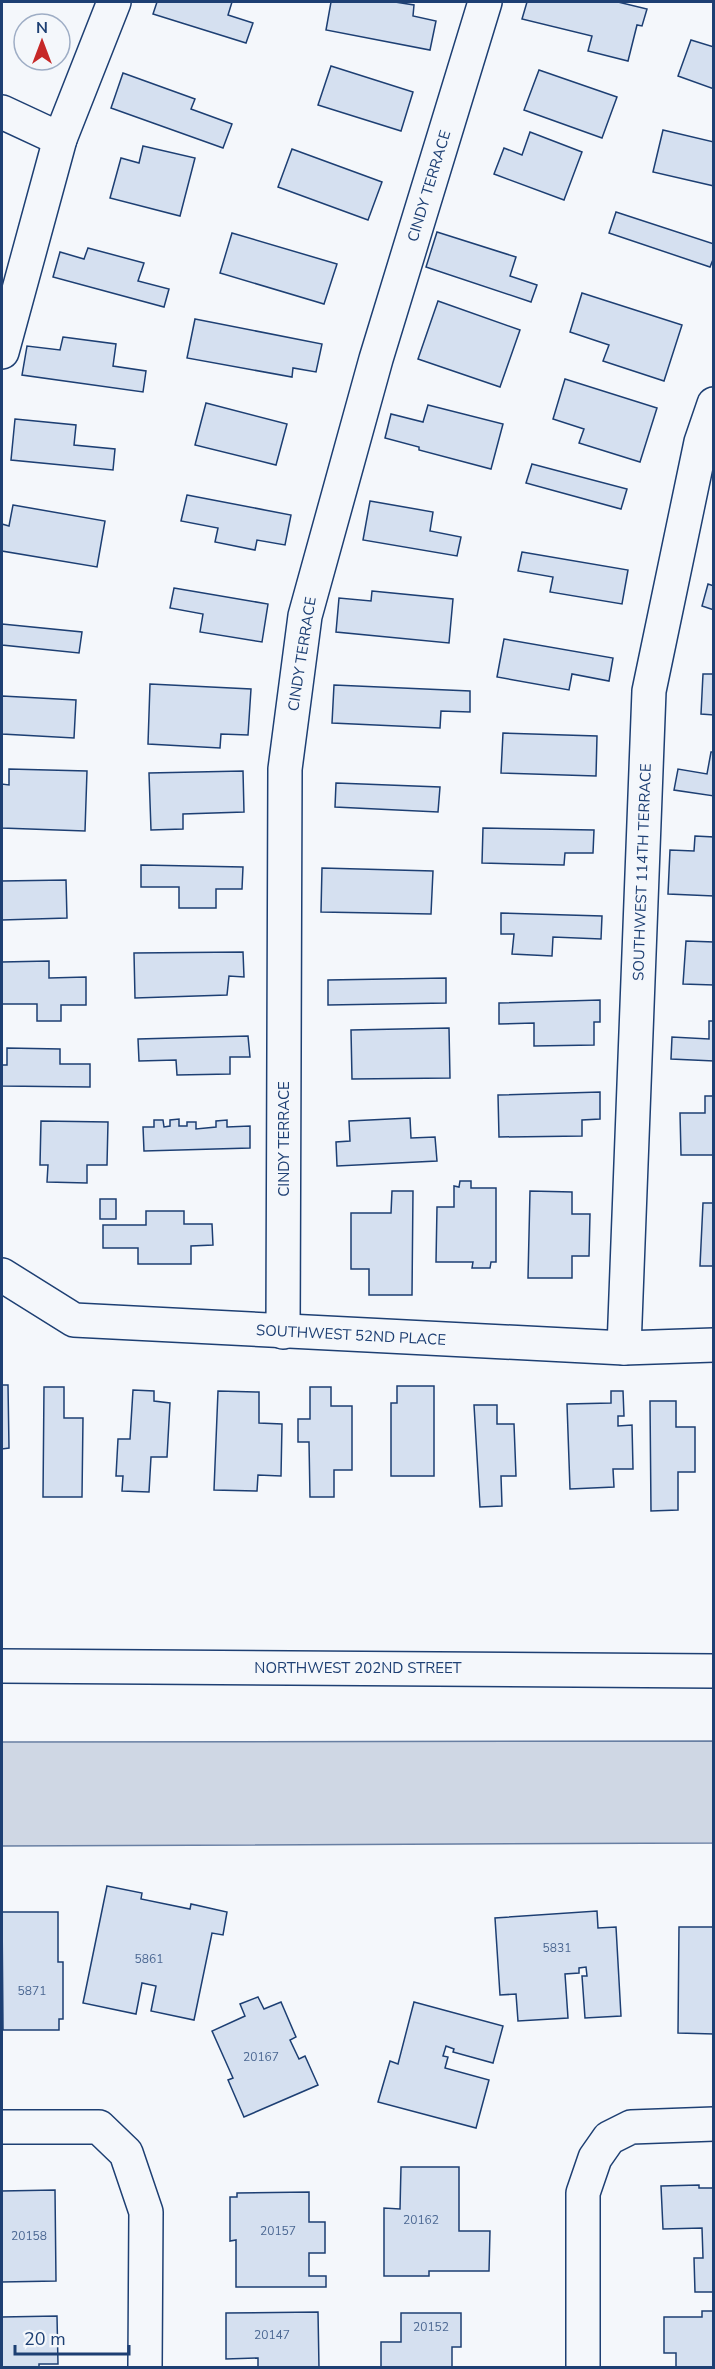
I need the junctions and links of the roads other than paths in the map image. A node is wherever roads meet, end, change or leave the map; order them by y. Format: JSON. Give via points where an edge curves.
{"nodes":[{"id":1,"x":114,"y":2,"type":"edge"},
{"id":2,"x":485,"y":2,"type":"edge"},
{"id":3,"x":2,"y":112,"type":"edge"},
{"id":4,"x":60,"y":139,"type":"junction"},
{"id":5,"x":2,"y":352,"type":"edge"},
{"id":6,"x":714,"y":404,"type":"edge"},
{"id":7,"x":2,"y":1275,"type":"edge"},
{"id":8,"x":284,"y":1332,"type":"junction"},
{"id":9,"x":714,"y":1345,"type":"edge"},
{"id":10,"x":624,"y":1348,"type":"junction"},
{"id":11,"x":2,"y":1666,"type":"edge"},
{"id":12,"x":714,"y":1671,"type":"edge"},
{"id":13,"x":714,"y":2124,"type":"edge"},
{"id":14,"x":2,"y":2127,"type":"edge"},
{"id":15,"x":145,"y":2367,"type":"edge"},
{"id":16,"x":583,"y":2367,"type":"edge"}],
"edges":[{"from":1,"to":4,"type":"street"},
{"from":2,"to":8,"type":"street","name":"CINDY TERRACE","via":[[376,360],[305,616],[285,769]]},
{"from":3,"to":4,"type":"street"},
{"from":4,"to":5,"type":"street"},
{"from":6,"to":10,"type":"street","name":"SOUTHWEST 114TH TERRACE","via":[[700,442],[649,691]]},
{"from":7,"to":8,"type":"street","name":"SOUTHWEST 52ND PLACE","via":[[74,1320]]},
{"from":8,"to":10,"type":"street","name":"SOUTHWEST 52ND PLACE"},
{"from":9,"to":10,"type":"street","name":"SOUTHWEST 52ND PLACE"},
{"from":11,"to":12,"type":"street","name":"NORTHWEST 202ND STREET"},
{"from":13,"to":16,"type":"street","via":[[631,2127],[609,2138],[595,2158],[584,2193]]},
{"from":14,"to":15,"type":"street","via":[[99,2127],[126,2153],[146,2212]]}]}
